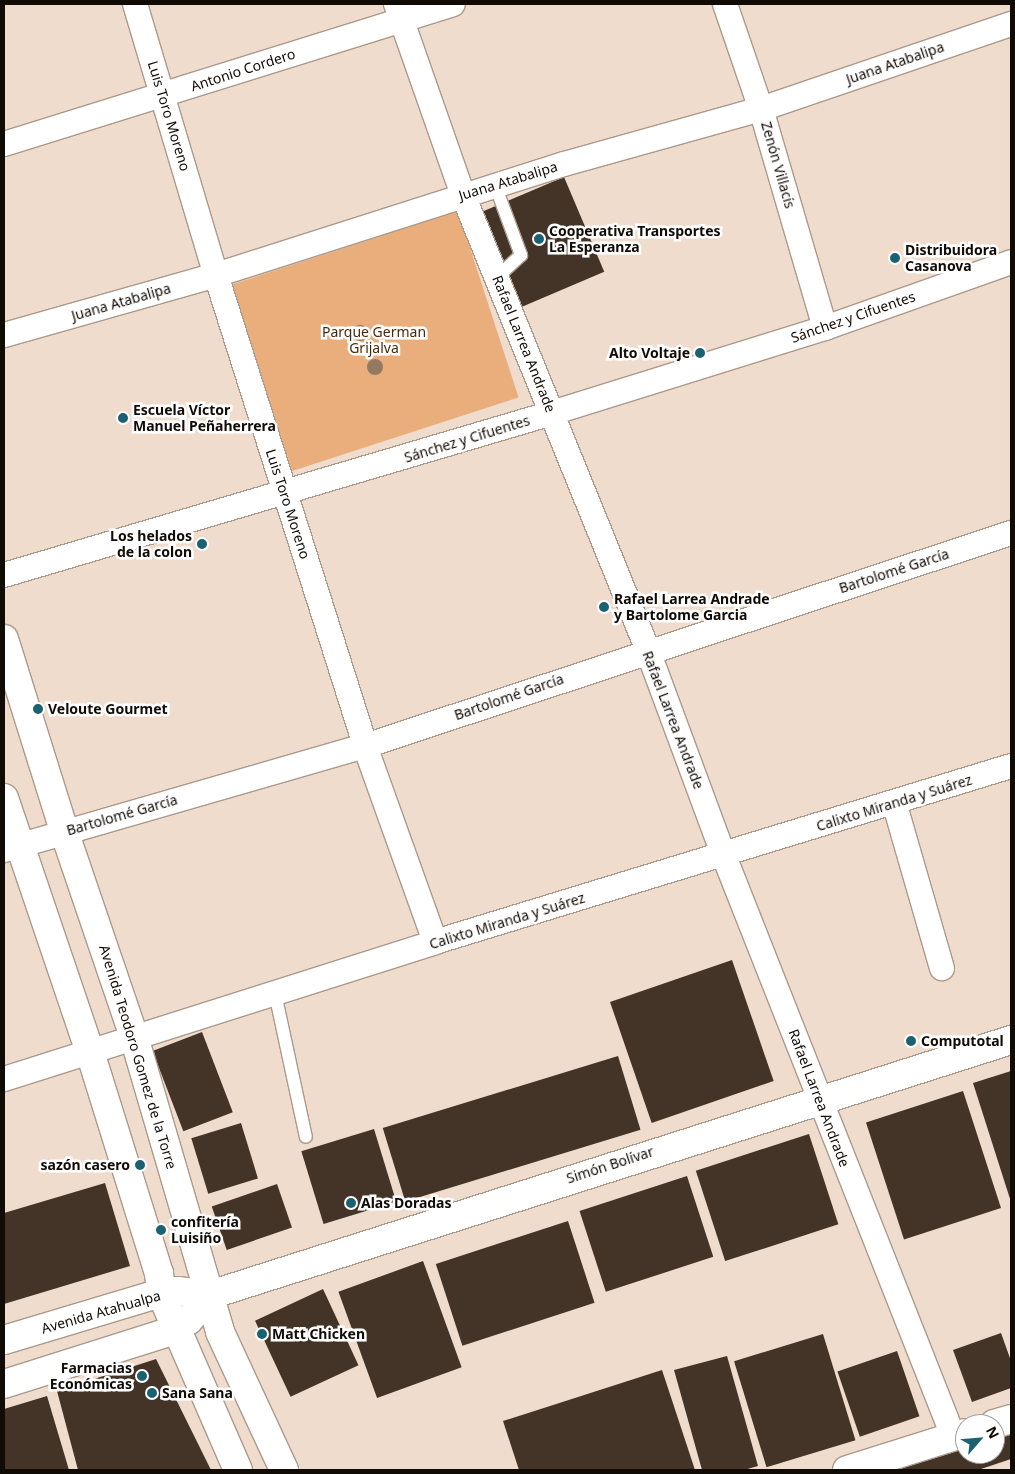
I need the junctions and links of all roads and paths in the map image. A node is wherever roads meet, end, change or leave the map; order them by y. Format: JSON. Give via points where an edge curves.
{"nodes":[{"id":1,"x":135,"y":4,"type":"edge"},
{"id":2,"x":453,"y":4,"type":"edge"},
{"id":3,"x":725,"y":4,"type":"edge"},
{"id":4,"x":399,"y":12,"type":"edge"},
{"id":5,"x":1011,"y":24,"type":"edge"},
{"id":6,"x":164,"y":96,"type":"junction"},
{"id":7,"x":761,"y":108,"type":"junction"},
{"id":8,"x":4,"y":144,"type":"edge"},
{"id":9,"x":496,"y":185,"type":"junction"},
{"id":10,"x":463,"y":195,"type":"junction"},
{"id":11,"x":1011,"y":262,"type":"edge"},
{"id":12,"x":496,"y":274,"type":"junction"},
{"id":13,"x":216,"y":275,"type":"junction"},
{"id":14,"x":825,"y":328,"type":"junction"},
{"id":15,"x":4,"y":335,"type":"edge"},
{"id":16,"x":552,"y":413,"type":"junction"},
{"id":17,"x":285,"y":494,"type":"junction"},
{"id":18,"x":1011,"y":533,"type":"edge"},
{"id":19,"x":4,"y":575,"type":"edge"},
{"id":20,"x":4,"y":639,"type":"edge"},
{"id":21,"x":648,"y":651,"type":"junction"},
{"id":22,"x":365,"y":746,"type":"junction"},
{"id":23,"x":1011,"y":766,"type":"edge"},
{"id":24,"x":4,"y":798,"type":"edge"},
{"id":25,"x":894,"y":802,"type":"junction"},
{"id":26,"x":64,"y":831,"type":"junction"},
{"id":27,"x":11,"y":848,"type":"edge"},
{"id":28,"x":724,"y":856,"type":"junction"},
{"id":29,"x":435,"y":942,"type":"junction"},
{"id":30,"x":942,"y":968,"type":"dead end"},
{"id":31,"x":275,"y":993,"type":"junction"},
{"id":32,"x":134,"y":1037,"type":"junction"},
{"id":33,"x":1011,"y":1040,"type":"edge"},
{"id":34,"x":90,"y":1052,"type":"junction"},
{"id":35,"x":4,"y":1079,"type":"edge"},
{"id":36,"x":820,"y":1099,"type":"junction"},
{"id":37,"x":306,"y":1137,"type":"dead end"},
{"id":38,"x":161,"y":1293,"type":"junction"},
{"id":39,"x":210,"y":1295,"type":"junction"},
{"id":40,"x":175,"y":1330,"type":"junction"},
{"id":41,"x":4,"y":1340,"type":"edge"},
{"id":42,"x":4,"y":1384,"type":"edge"},
{"id":43,"x":955,"y":1425,"type":"edge"},
{"id":44,"x":955,"y":1436,"type":"edge"},
{"id":45,"x":238,"y":1470,"type":"edge"},
{"id":46,"x":284,"y":1470,"type":"edge"},
{"id":47,"x":847,"y":1470,"type":"edge"}],
"edges":[{"from":1,"to":6,"type":"street","name":"Luis Toro Moreno"},
{"from":2,"to":4,"type":"street","name":"Antonio Cordero"},
{"from":3,"to":7,"type":"street","name":"Zenón Villacís"},
{"from":4,"to":6,"type":"street","name":"Antonio Cordero"},
{"from":4,"to":10,"type":"street","name":"Rafael Larrea Andrade"},
{"from":5,"to":7,"type":"street","name":"Juana Atabalipa"},
{"from":6,"to":8,"type":"street","name":"Antonio Cordero"},
{"from":6,"to":13,"type":"street","name":"Luis Toro Moreno"},
{"from":7,"to":9,"type":"street","name":"Juana Atabalipa"},
{"from":7,"to":14,"type":"street","name":"Zenón Villacís"},
{"from":9,"to":10,"type":"street","name":"Juana Atabalipa"},
{"from":9,"to":12,"type":"lane","via":[[521,255]]},
{"from":10,"to":12,"type":"street","name":"Rafael Larrea Andrade"},
{"from":10,"to":13,"type":"street","name":"Juana Atabalipa"},
{"from":11,"to":14,"type":"street","name":"Sánchez y Cifuentes"},
{"from":12,"to":16,"type":"street","name":"Rafael Larrea Andrade"},
{"from":13,"to":15,"type":"street","name":"Juana Atabalipa"},
{"from":13,"to":17,"type":"street","name":"Luis Toro Moreno"},
{"from":14,"to":16,"type":"street","name":"Sánchez y Cifuentes"},
{"from":16,"to":17,"type":"street","name":"Sánchez y Cifuentes"},
{"from":16,"to":21,"type":"street","name":"Rafael Larrea Andrade"},
{"from":17,"to":19,"type":"street","name":"Sánchez y Cifuentes"},
{"from":17,"to":22,"type":"street","name":"Luis Toro Moreno"},
{"from":18,"to":21,"type":"street","name":"Bartolomé García"},
{"from":20,"to":26,"type":"main road","name":"Avenida Teodoro Gomez de la Torre"},
{"from":21,"to":22,"type":"street","name":"Bartolomé García"},
{"from":21,"to":28,"type":"street","name":"Rafael Larrea Andrade"},
{"from":22,"to":26,"type":"street","name":"Bartolomé García"},
{"from":22,"to":29,"type":"street","name":"Luis Toro Moreno"},
{"from":23,"to":25,"type":"street","name":"Calixto Miranda y Suárez"},
{"from":24,"to":27,"type":"main road"},
{"from":25,"to":28,"type":"street","name":"Calixto Miranda y Suárez"},
{"from":25,"to":30,"type":"street"},
{"from":26,"to":27,"type":"street","name":"Bartolomé García"},
{"from":26,"to":32,"type":"main road","name":"Avenida Teodoro Gomez de la Torre"},
{"from":27,"to":34,"type":"main road"},
{"from":28,"to":29,"type":"street","name":"Calixto Miranda y Suárez"},
{"from":28,"to":36,"type":"street","name":"Rafael Larrea Andrade"},
{"from":29,"to":31,"type":"street","name":"Calixto Miranda y Suárez"},
{"from":31,"to":32,"type":"street","name":"Calixto Miranda y Suárez"},
{"from":31,"to":37,"type":"lane"},
{"from":32,"to":34,"type":"street","name":"Calixto Miranda y Suárez"},
{"from":32,"to":39,"type":"main road","name":"Avenida Teodoro Gomez de la Torre"},
{"from":33,"to":36,"type":"main road","name":"Simón Bolívar"},
{"from":34,"to":35,"type":"street","name":"Calixto Miranda y Suárez"},
{"from":34,"to":38,"type":"main road","via":[[159,1273]]},
{"from":36,"to":39,"type":"main road","name":"Simón Bolívar"},
{"from":36,"to":43,"type":"street","name":"Rafael Larrea Andrade"},
{"from":38,"to":39,"type":"main road","name":"Avenida Atahualpa","via":[[178,1291]]},
{"from":38,"to":40,"type":"main road"},
{"from":38,"to":41,"type":"main road","name":"Avenida Atahualpa"},
{"from":39,"to":40,"type":"main road","via":[[189,1320]]},
{"from":39,"to":46,"type":"main road","name":"Avenida Teodoro Gomez de la Torre","via":[[220,1332]]},
{"from":40,"to":42,"type":"main road"},
{"from":40,"to":45,"type":"main road"},
{"from":44,"to":47,"type":"main road"}]}
